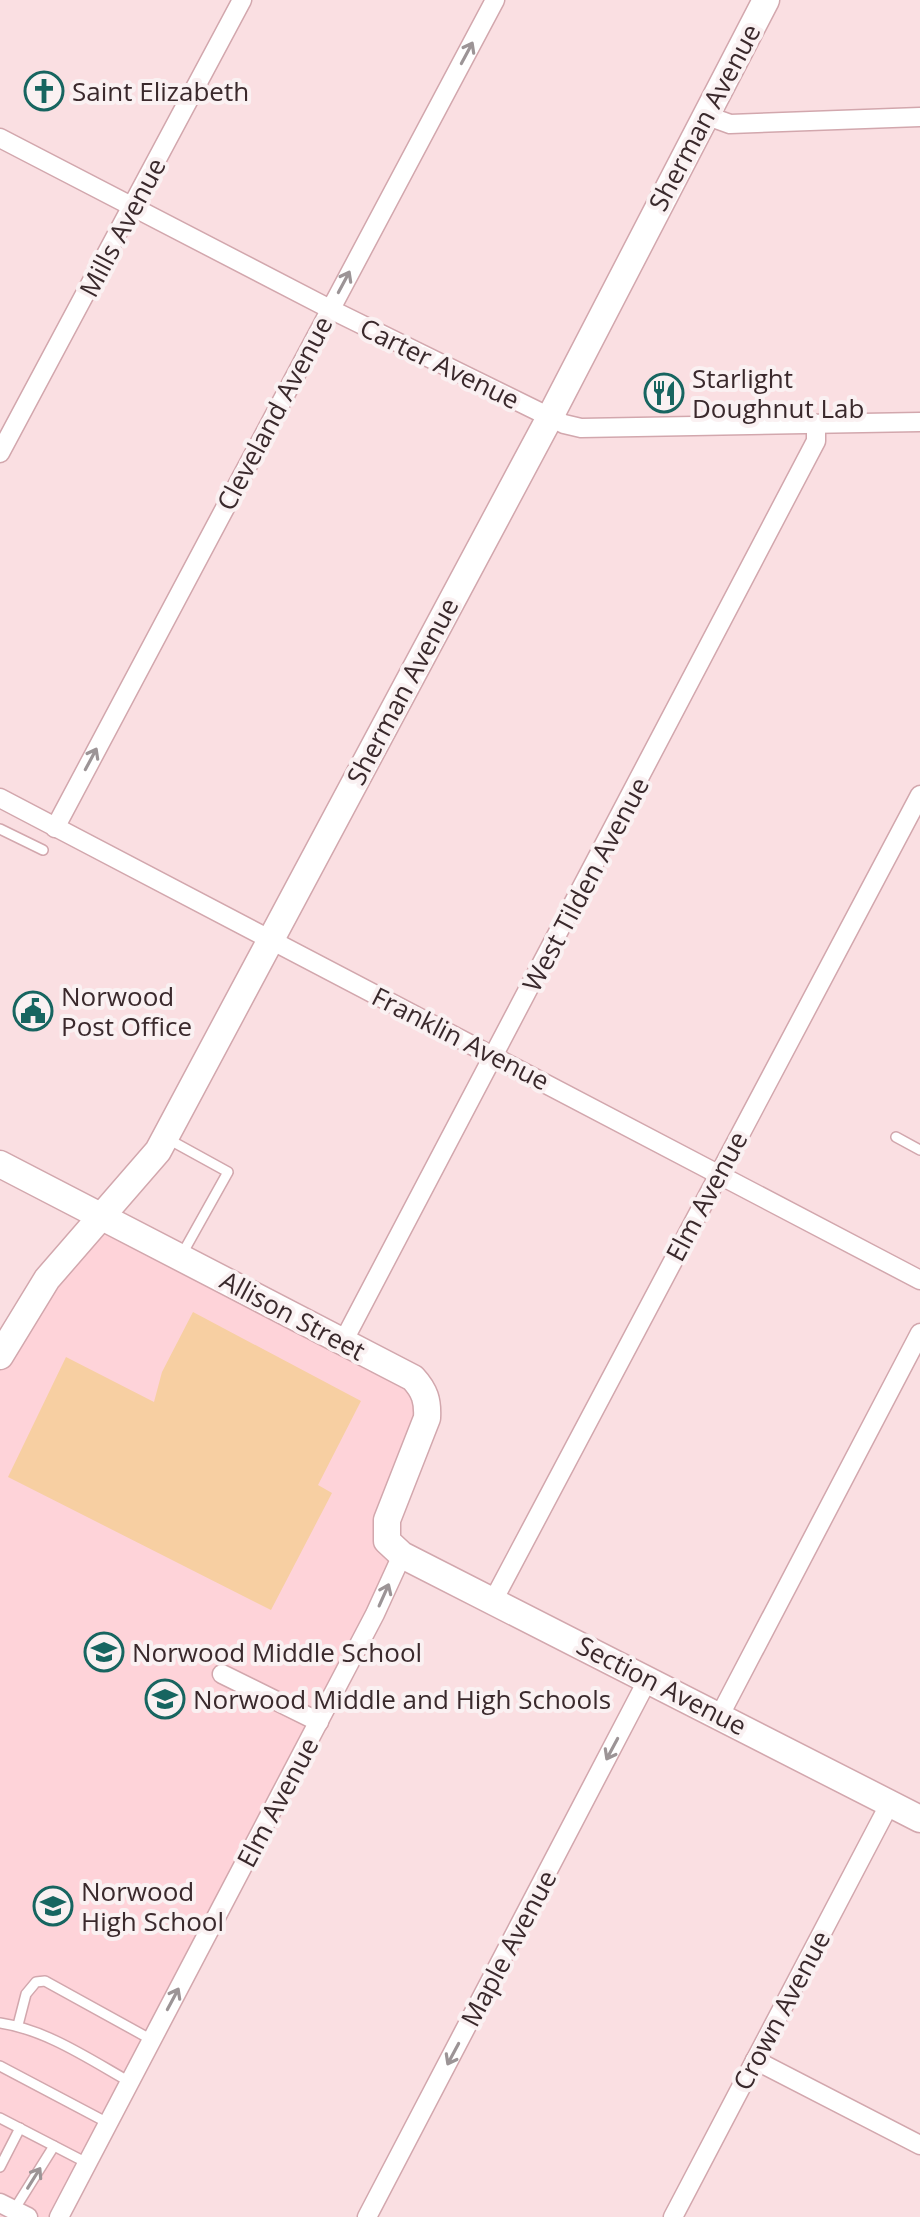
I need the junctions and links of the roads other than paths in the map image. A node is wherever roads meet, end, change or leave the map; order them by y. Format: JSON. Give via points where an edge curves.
{"nodes":[{"id":1,"x":242,"y":0,"type":"edge"},
{"id":2,"x":495,"y":0,"type":"edge"},
{"id":3,"x":766,"y":0,"type":"edge"},
{"id":4,"x":705,"y":115,"type":"junction"},
{"id":5,"x":920,"y":117,"type":"edge"},
{"id":6,"x":0,"y":138,"type":"edge"},
{"id":7,"x":133,"y":206,"type":"junction"},
{"id":8,"x":330,"y":309,"type":"junction"},
{"id":9,"x":550,"y":417,"type":"junction"},
{"id":10,"x":920,"y":422,"type":"edge"},
{"id":11,"x":816,"y":424,"type":"junction"},
{"id":12,"x":0,"y":453,"type":"edge"},
{"id":13,"x":0,"y":798,"type":"edge"},
{"id":14,"x":918,"y":803,"type":"edge"},
{"id":15,"x":55,"y":828,"type":"junction"},
{"id":16,"x":0,"y":829,"type":"edge"},
{"id":17,"x":43,"y":850,"type":"dead end"},
{"id":18,"x":268,"y":940,"type":"junction"},
{"id":19,"x":495,"y":1056,"type":"junction"},
{"id":20,"x":896,"y":1137,"type":"dead end"},
{"id":21,"x":165,"y":1138,"type":"junction"},
{"id":22,"x":920,"y":1150,"type":"edge"},
{"id":23,"x":0,"y":1164,"type":"edge"},
{"id":24,"x":719,"y":1172,"type":"junction"},
{"id":25,"x":104,"y":1217,"type":"junction"},
{"id":26,"x":181,"y":1256,"type":"junction"},
{"id":27,"x":920,"y":1280,"type":"edge"},
{"id":28,"x":920,"y":1333,"type":"edge"},
{"id":29,"x":344,"y":1340,"type":"junction"},
{"id":30,"x":0,"y":1356,"type":"edge"},
{"id":31,"x":402,"y":1555,"type":"junction"},
{"id":32,"x":494,"y":1599,"type":"junction"},
{"id":33,"x":222,"y":1674,"type":"dead end"},
{"id":34,"x":648,"y":1679,"type":"junction"},
{"id":35,"x":720,"y":1715,"type":"junction"},
{"id":36,"x":319,"y":1722,"type":"junction"},
{"id":37,"x":890,"y":1803,"type":"junction"},
{"id":38,"x":920,"y":1819,"type":"edge"},
{"id":39,"x":0,"y":2023,"type":"edge"},
{"id":40,"x":18,"y":2025,"type":"junction"},
{"id":41,"x":152,"y":2040,"type":"junction"},
{"id":42,"x":755,"y":2060,"type":"junction"},
{"id":43,"x":0,"y":2066,"type":"edge"},
{"id":44,"x":130,"y":2082,"type":"junction"},
{"id":45,"x":0,"y":2118,"type":"edge"},
{"id":46,"x":108,"y":2123,"type":"junction"},
{"id":47,"x":20,"y":2128,"type":"junction"},
{"id":48,"x":920,"y":2145,"type":"edge"},
{"id":49,"x":54,"y":2146,"type":"junction"},
{"id":50,"x":87,"y":2163,"type":"junction"},
{"id":51,"x":0,"y":2167,"type":"edge"},
{"id":52,"x":14,"y":2210,"type":"edge"},
{"id":53,"x":59,"y":2217,"type":"edge"},
{"id":54,"x":367,"y":2217,"type":"edge"},
{"id":55,"x":673,"y":2217,"type":"edge"}],
"edges":[{"from":1,"to":7,"type":"street","name":"Mills Avenue"},
{"from":8,"to":2,"type":"street","name":"Cleveland Avenue","one_way":true},
{"from":3,"to":4,"type":"street","name":"Sherman Avenue"},
{"from":4,"to":5,"type":"street","via":[[730,124]]},
{"from":4,"to":9,"type":"street","name":"Sherman Avenue"},
{"from":6,"to":7,"type":"street","name":"Carter Avenue"},
{"from":7,"to":8,"type":"street","name":"Carter Avenue"},
{"from":7,"to":12,"type":"street","name":"Mills Avenue"},
{"from":8,"to":9,"type":"street","name":"Carter Avenue"},
{"from":15,"to":8,"type":"street","name":"Cleveland Avenue","one_way":true},
{"from":9,"to":11,"type":"street","name":"Carter Avenue","via":[[581,428]]},
{"from":9,"to":18,"type":"street","name":"Sherman Avenue"},
{"from":10,"to":11,"type":"street","name":"Carter Avenue"},
{"from":11,"to":19,"type":"street","name":"West Tilden Avenue","via":[[816,441]]},
{"from":13,"to":15,"type":"street","name":"Franklin Avenue"},
{"from":14,"to":24,"type":"street","name":"Elm Avenue"},
{"from":15,"to":18,"type":"street","name":"Franklin Avenue"},
{"from":16,"to":17,"type":"lane"},
{"from":18,"to":19,"type":"street","name":"Franklin Avenue"},
{"from":18,"to":21,"type":"street","name":"Sherman Avenue"},
{"from":19,"to":24,"type":"street","name":"Franklin Avenue"},
{"from":19,"to":29,"type":"street","name":"West Tilden Avenue"},
{"from":20,"to":22,"type":"lane"},
{"from":21,"to":25,"type":"street","name":"Sherman Avenue"},
{"from":21,"to":26,"type":"lane","via":[[228,1172]]},
{"from":23,"to":25,"type":"street","name":"Allison Street"},
{"from":24,"to":27,"type":"street","name":"Franklin Avenue"},
{"from":24,"to":32,"type":"street","name":"Elm Avenue"},
{"from":25,"to":26,"type":"street","name":"Allison Street"},
{"from":25,"to":30,"type":"street","name":"Sherman Avenue","via":[[47,1279],[14,1325]]},
{"from":26,"to":29,"type":"street","name":"Allison Street"},
{"from":28,"to":35,"type":"street"},
{"from":29,"to":31,"type":"street","name":"Allison Street","via":[[413,1378],[427,1399],[427,1418],[387,1520],[387,1541]]},
{"from":31,"to":32,"type":"street","name":"Section Avenue"},
{"from":36,"to":31,"type":"street","name":"Elm Avenue","one_way":true},
{"from":32,"to":34,"type":"street","name":"Section Avenue"},
{"from":33,"to":36,"type":"street"},
{"from":34,"to":35,"type":"street","name":"Section Avenue"},
{"from":34,"to":54,"type":"street","name":"Maple Avenue","one_way":true},
{"from":35,"to":37,"type":"street","name":"Section Avenue"},
{"from":41,"to":36,"type":"street","name":"Elm Avenue","one_way":true},
{"from":37,"to":38,"type":"street","name":"Section Avenue"},
{"from":37,"to":42,"type":"street","name":"Crown Avenue"},
{"from":39,"to":40,"type":"lane"},
{"from":40,"to":41,"type":"lane","via":[[26,1994],[36,1982],[45,1981]]},
{"from":40,"to":44,"type":"lane"},
{"from":41,"to":44,"type":"street","name":"Elm Avenue"},
{"from":42,"to":48,"type":"street"},
{"from":42,"to":55,"type":"street","name":"Crown Avenue"},
{"from":43,"to":46,"type":"lane"},
{"from":44,"to":46,"type":"street","name":"Elm Avenue"},
{"from":45,"to":47,"type":"lane"},
{"from":46,"to":50,"type":"street","name":"Elm Avenue"},
{"from":47,"to":49,"type":"lane"},
{"from":47,"to":51,"type":"lane"},
{"from":49,"to":50,"type":"lane"},
{"from":52,"to":49,"type":"lane","one_way":true},
{"from":50,"to":53,"type":"street","name":"Elm Avenue"}]}
